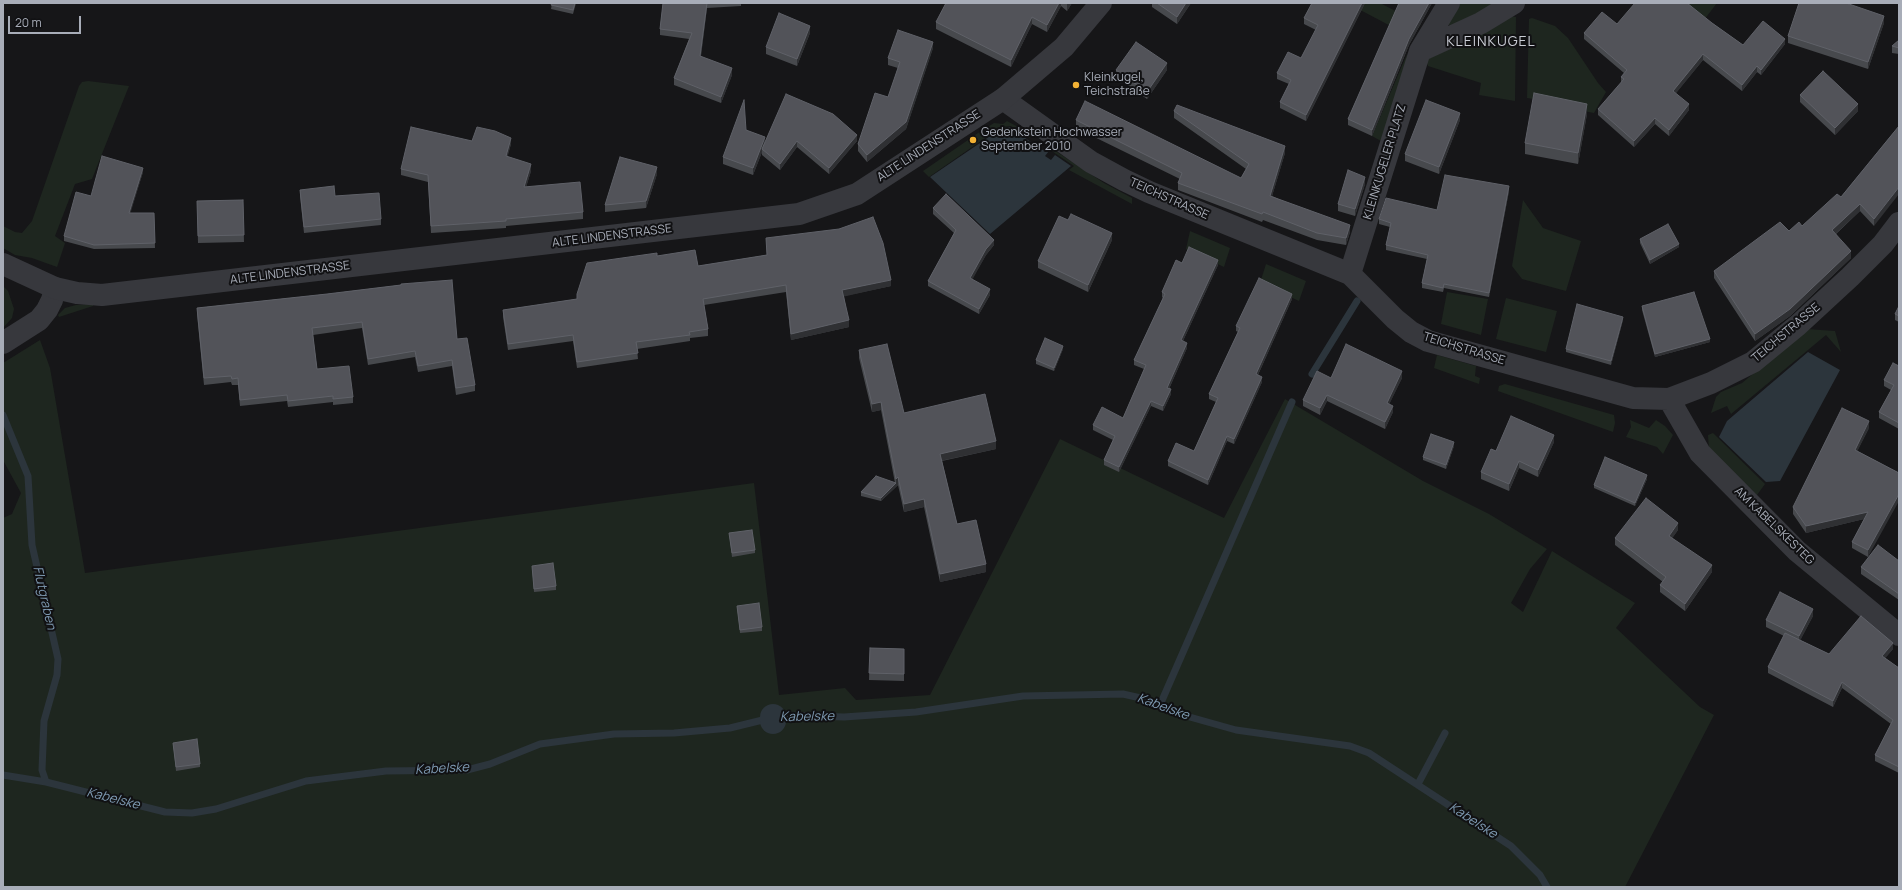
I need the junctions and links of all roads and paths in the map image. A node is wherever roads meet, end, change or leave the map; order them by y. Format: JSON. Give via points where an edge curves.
{"nodes":[{"id":1,"x":1101,"y":3,"type":"edge"},
{"id":2,"x":1449,"y":3,"type":"edge"},
{"id":3,"x":1514,"y":3,"type":"edge"},
{"id":4,"x":1420,"y":51,"type":"junction"},
{"id":5,"x":1003,"y":98,"type":"junction"},
{"id":6,"x":1899,"y":222,"type":"edge"},
{"id":7,"x":3,"y":264,"type":"edge"},
{"id":8,"x":1350,"y":274,"type":"junction"},
{"id":9,"x":55,"y":288,"type":"junction"},
{"id":10,"x":3,"y":343,"type":"edge"},
{"id":11,"x":1670,"y":399,"type":"junction"},
{"id":12,"x":1899,"y":635,"type":"edge"}],
"edges":[{"from":1,"to":5,"type":"street","name":"ALTE LINDENSTRASSE","via":[[1064,47]]},
{"from":2,"to":4,"type":"street","name":"KLEINKUGELER PLATZ"},
{"from":3,"to":4,"type":"street","via":[[1481,23]]},
{"from":4,"to":8,"type":"street","name":"KLEINKUGELER PLATZ"},
{"from":5,"to":8,"type":"street","name":"TEICHSTRASSE","via":[[1091,162],[1124,180]]},
{"from":5,"to":9,"type":"street","name":"ALTE LINDENSTRASSE","via":[[857,194],[799,214],[102,295]]},
{"from":6,"to":11,"type":"street","name":"TEICHSTRASSE","via":[[1883,244],[1850,277],[1753,362],[1711,383]]},
{"from":7,"to":9,"type":"street","name":"ALTE LINDENSTRASSE"},
{"from":8,"to":11,"type":"street","name":"TEICHSTRASSE","via":[[1400,323],[1428,341],[1633,398]]},
{"from":9,"to":10,"type":"street","via":[[47,310],[39,320]]},
{"from":11,"to":12,"type":"street","name":"AM KABELSKESTEG","via":[[1700,453],[1797,551]]}]}
